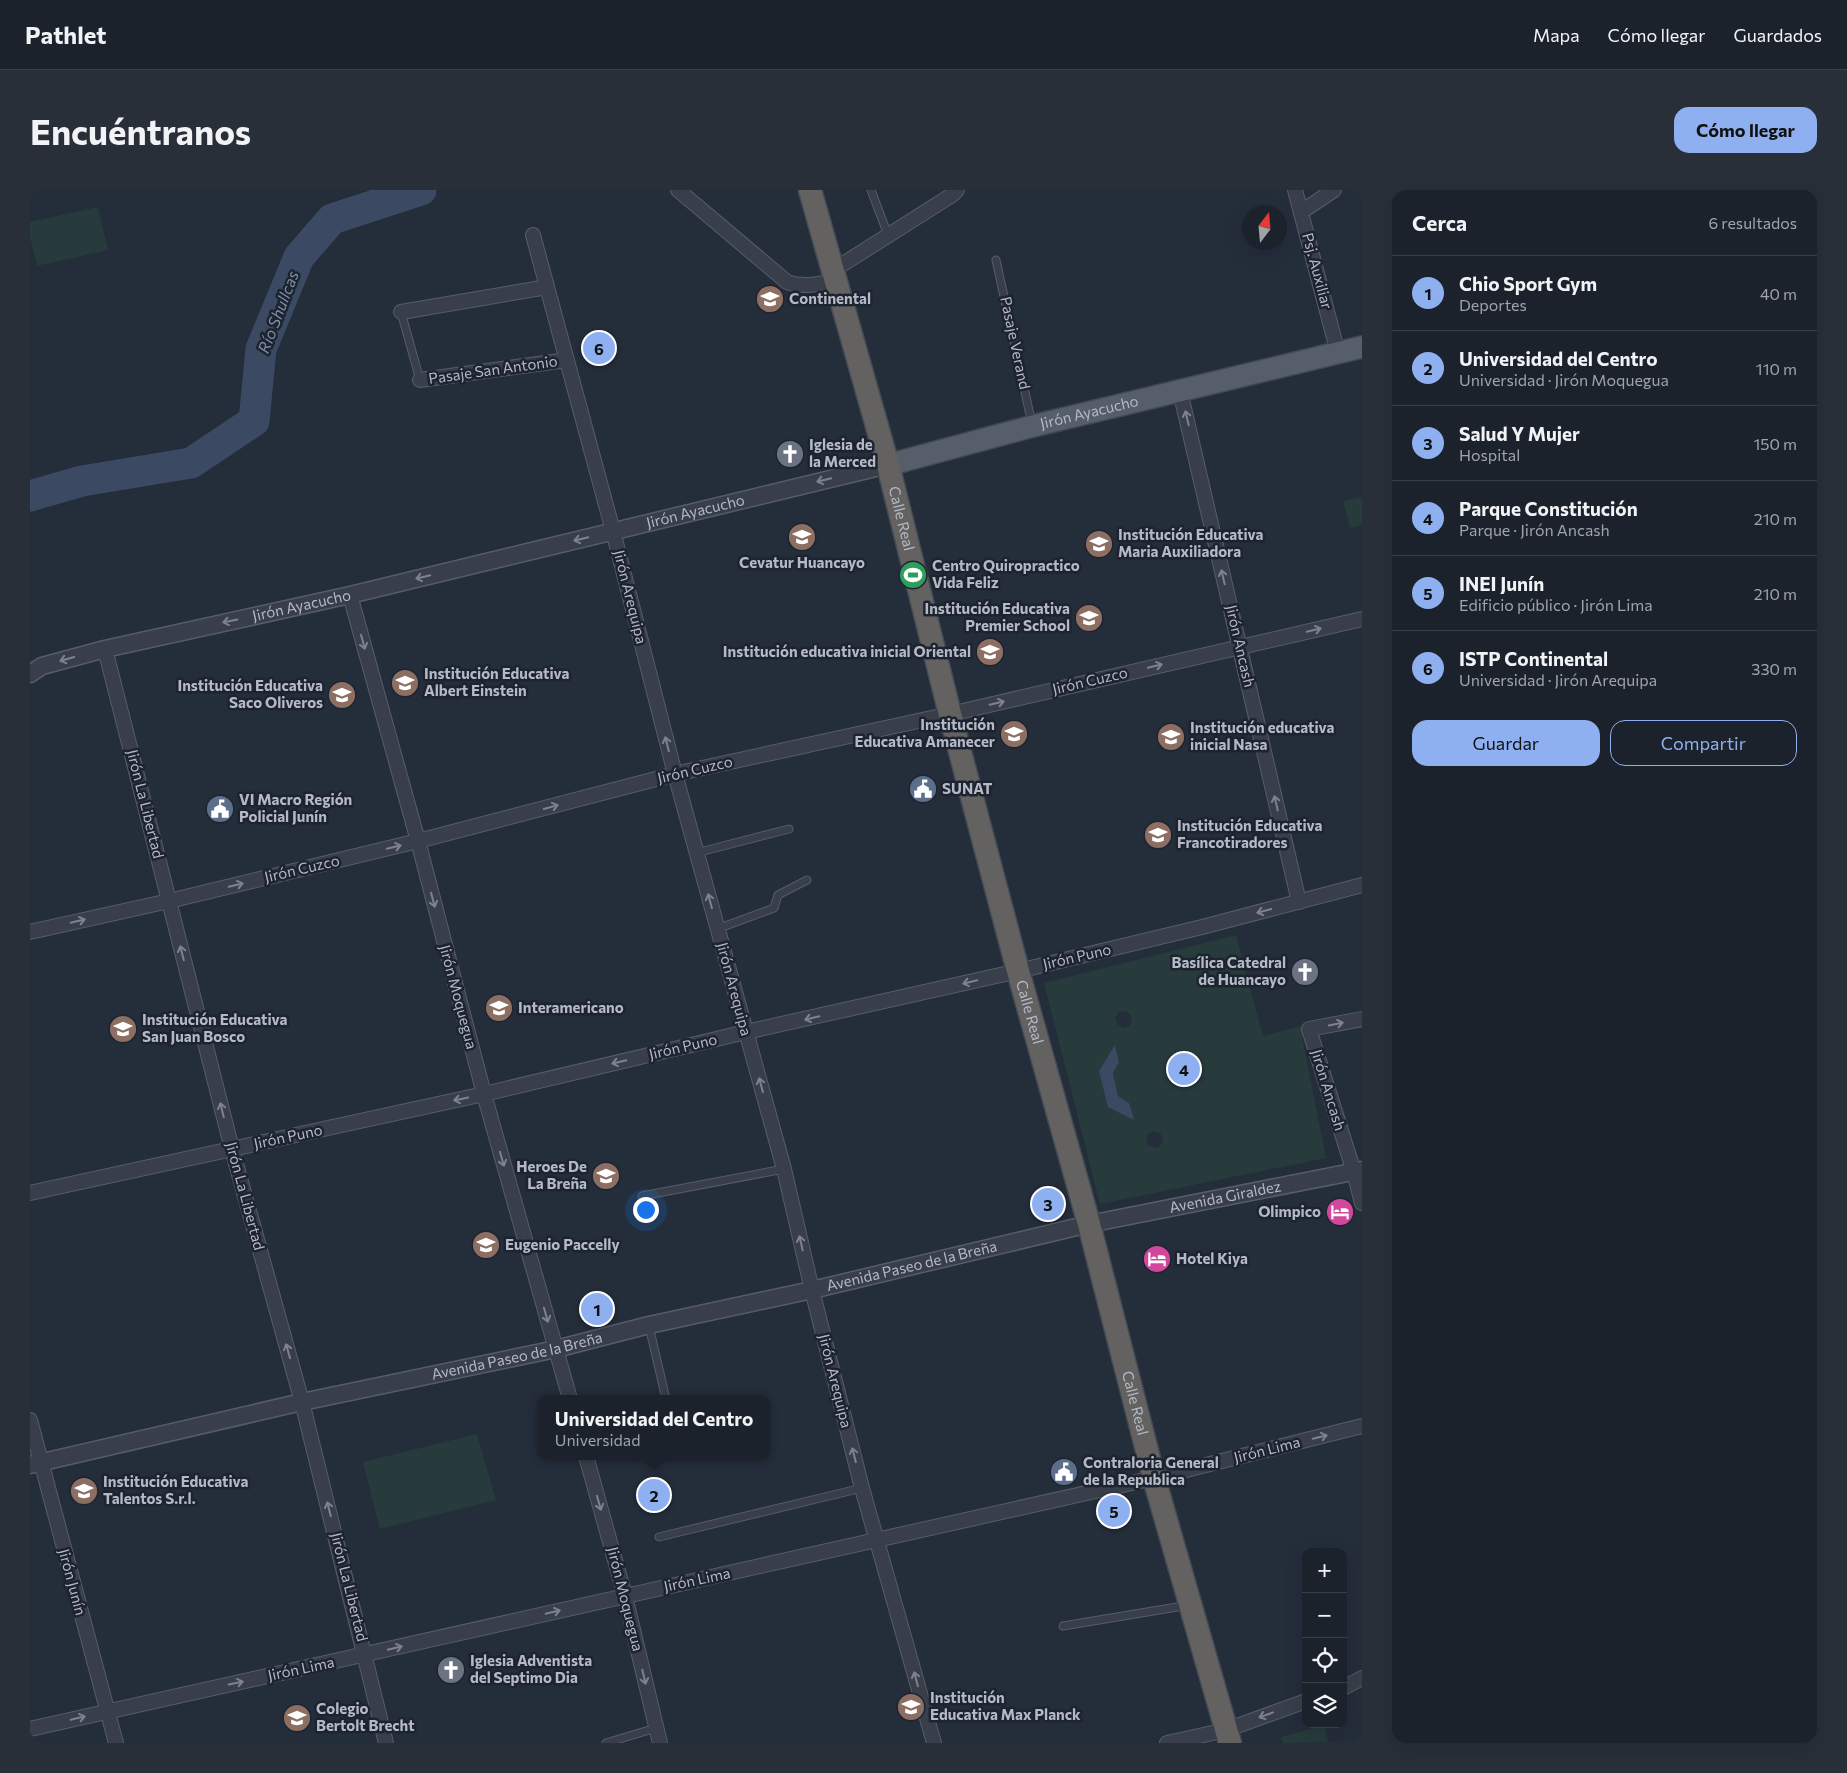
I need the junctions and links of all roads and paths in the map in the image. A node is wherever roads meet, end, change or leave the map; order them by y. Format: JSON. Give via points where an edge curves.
{"nodes":[{"id":1,"x":678,"y":190,"type":"edge"},
{"id":2,"x":810,"y":190,"type":"edge"},
{"id":3,"x":872,"y":190,"type":"edge"},
{"id":4,"x":1295,"y":190,"type":"edge"},
{"id":5,"x":1334,"y":190,"type":"edge"},
{"id":6,"x":953,"y":192,"type":"edge"},
{"id":7,"x":1301,"y":212,"type":"junction"},
{"id":8,"x":533,"y":235,"type":"dead end"},
{"id":9,"x":888,"y":235,"type":"junction"},
{"id":10,"x":996,"y":260,"type":"dead end"},
{"id":11,"x":832,"y":269,"type":"junction"},
{"id":12,"x":547,"y":287,"type":"junction"},
{"id":13,"x":401,"y":312,"type":"joint"},
{"id":14,"x":1362,"y":347,"type":"edge"},
{"id":15,"x":1338,"y":353,"type":"junction"},
{"id":16,"x":567,"y":360,"type":"junction"},
{"id":17,"x":420,"y":380,"type":"joint"},
{"id":18,"x":1180,"y":391,"type":"junction"},
{"id":19,"x":1033,"y":426,"type":"junction"},
{"id":20,"x":888,"y":465,"type":"junction"},
{"id":21,"x":614,"y":531,"type":"junction"},
{"id":22,"x":350,"y":595,"type":"junction"},
{"id":23,"x":1362,"y":619,"type":"edge"},
{"id":24,"x":1240,"y":647,"type":"junction"},
{"id":25,"x":105,"y":649,"type":"junction"},
{"id":26,"x":30,"y":674,"type":"edge"},
{"id":27,"x":950,"y":714,"type":"junction"},
{"id":28,"x":675,"y":774,"type":"junction"},
{"id":29,"x":789,"y":829,"type":"dead end"},
{"id":30,"x":418,"y":841,"type":"junction"},
{"id":31,"x":696,"y":853,"type":"junction"},
{"id":32,"x":807,"y":880,"type":"dead end"},
{"id":33,"x":1362,"y":885,"type":"edge"},
{"id":34,"x":170,"y":901,"type":"junction"},
{"id":35,"x":1299,"y":902,"type":"junction"},
{"id":36,"x":717,"y":929,"type":"junction"},
{"id":37,"x":30,"y":932,"type":"edge"},
{"id":38,"x":1018,"y":971,"type":"junction"},
{"id":39,"x":1362,"y":1019,"type":"edge"},
{"id":40,"x":746,"y":1032,"type":"junction"},
{"id":41,"x":484,"y":1094,"type":"junction"},
{"id":42,"x":232,"y":1149,"type":"junction"},
{"id":43,"x":784,"y":1170,"type":"junction"},
{"id":44,"x":1358,"y":1171,"type":"edge"},
{"id":45,"x":30,"y":1193,"type":"edge"},
{"id":46,"x":642,"y":1196,"type":"dead end"},
{"id":47,"x":1362,"y":1203,"type":"edge"},
{"id":48,"x":1089,"y":1224,"type":"junction"},
{"id":49,"x":812,"y":1290,"type":"junction"},
{"id":50,"x":649,"y":1325,"type":"junction"},
{"id":51,"x":556,"y":1350,"type":"junction"},
{"id":52,"x":569,"y":1395,"type":"edge"},
{"id":53,"x":665,"y":1395,"type":"edge"},
{"id":54,"x":302,"y":1402,"type":"junction"},
{"id":55,"x":30,"y":1420,"type":"edge"},
{"id":56,"x":1362,"y":1426,"type":"edge"},
{"id":57,"x":587,"y":1460,"type":"edge"},
{"id":58,"x":35,"y":1464,"type":"edge"},
{"id":59,"x":1154,"y":1478,"type":"junction"},
{"id":60,"x":862,"y":1488,"type":"junction"},
{"id":61,"x":659,"y":1538,"type":"dead end"},
{"id":62,"x":878,"y":1540,"type":"junction"},
{"id":63,"x":625,"y":1596,"type":"junction"},
{"id":64,"x":1190,"y":1604,"type":"junction"},
{"id":65,"x":1063,"y":1626,"type":"dead end"},
{"id":66,"x":366,"y":1654,"type":"junction"},
{"id":67,"x":1362,"y":1678,"type":"edge"},
{"id":68,"x":1347,"y":1686,"type":"edge"},
{"id":69,"x":1302,"y":1703,"type":"edge"},
{"id":70,"x":107,"y":1712,"type":"junction"},
{"id":71,"x":656,"y":1728,"type":"junction"},
{"id":72,"x":30,"y":1729,"type":"edge"},
{"id":73,"x":1228,"y":1736,"type":"edge"},
{"id":74,"x":116,"y":1743,"type":"edge"},
{"id":75,"x":386,"y":1743,"type":"edge"},
{"id":76,"x":606,"y":1743,"type":"edge"},
{"id":77,"x":660,"y":1743,"type":"edge"},
{"id":78,"x":934,"y":1743,"type":"edge"},
{"id":79,"x":1167,"y":1743,"type":"edge"}],
"edges":[{"from":1,"to":11,"type":"street","via":[[787,282],[806,286]]},
{"from":2,"to":11,"type":"highway","name":"Calle Real"},
{"from":3,"to":9,"type":"lane"},
{"from":4,"to":7,"type":"street","name":"Psj. Auxiliar"},
{"from":5,"to":7,"type":"street"},
{"from":6,"to":9,"type":"street"},
{"from":7,"to":15,"type":"street","name":"Psj. Auxiliar"},
{"from":8,"to":12,"type":"street","name":"Jirón Arequipa"},
{"from":9,"to":11,"type":"street"},
{"from":10,"to":19,"type":"lane","name":"Pasaje Verand"},
{"from":11,"to":20,"type":"highway","name":"Calle Real"},
{"from":12,"to":13,"type":"street"},
{"from":12,"to":16,"type":"street","name":"Jirón Arequipa"},
{"from":13,"to":17,"type":"lane"},
{"from":14,"to":15,"type":"main road","name":"Jirón Ayacucho"},
{"from":15,"to":18,"type":"main road","name":"Jirón Ayacucho"},
{"from":16,"to":17,"type":"street","name":"Pasaje San Antonio"},
{"from":16,"to":21,"type":"street","name":"Jirón Arequipa"},
{"from":18,"to":19,"type":"main road","name":"Jirón Ayacucho"},
{"from":24,"to":18,"type":"street","name":"Jirón Ancash","one_way":true},
{"from":19,"to":20,"type":"main road","name":"Jirón Ayacucho"},
{"from":20,"to":21,"type":"street","name":"Jirón Ayacucho","one_way":true},
{"from":20,"to":27,"type":"highway","name":"Calle Real"},
{"from":21,"to":22,"type":"street","name":"Jirón Ayacucho","one_way":true},
{"from":28,"to":21,"type":"street","name":"Jirón Arequipa","one_way":true},
{"from":22,"to":25,"type":"street","name":"Jirón Ayacucho","one_way":true},
{"from":22,"to":30,"type":"street","name":"Jirón Moquegua","one_way":true},
{"from":24,"to":23,"type":"street","name":"Jirón Cuzco","one_way":true},
{"from":27,"to":24,"type":"street","name":"Jirón Cuzco","one_way":true},
{"from":35,"to":24,"type":"street","name":"Jirón Ancash","one_way":true},
{"from":25,"to":26,"type":"street","name":"Jirón Ayacucho","one_way":true,"via":[[42,666]]},
{"from":25,"to":34,"type":"street","name":"Jirón La Libertad"},
{"from":27,"to":28,"type":"street","name":"Jirón Cuzco"},
{"from":27,"to":38,"type":"highway","name":"Calle Real"},
{"from":30,"to":28,"type":"street","name":"Jirón Cuzco","one_way":true},
{"from":28,"to":31,"type":"street","name":"Jirón Arequipa"},
{"from":29,"to":31,"type":"lane"},
{"from":34,"to":30,"type":"street","name":"Jirón Cuzco","one_way":true},
{"from":30,"to":41,"type":"street","name":"Jirón Moquegua","one_way":true},
{"from":36,"to":31,"type":"street","name":"Jirón Arequipa","one_way":true},
{"from":32,"to":36,"type":"lane","via":[[778,895],[774,908]]},
{"from":33,"to":35,"type":"street","name":"Jirón Puno"},
{"from":37,"to":34,"type":"street","name":"Jirón Cuzco","one_way":true},
{"from":42,"to":34,"type":"street","name":"Jirón La Libertad","one_way":true},
{"from":35,"to":38,"type":"street","name":"Jirón Puno","one_way":true},
{"from":36,"to":40,"type":"street","name":"Jirón Arequipa"},
{"from":38,"to":40,"type":"street","name":"Jirón Puno","one_way":true},
{"from":38,"to":48,"type":"highway","name":"Calle Real"},
{"from":44,"to":39,"type":"street","name":"Jirón Ancash","one_way":true,"via":[[1309,1029]]},
{"from":40,"to":41,"type":"street","name":"Jirón Puno","one_way":true},
{"from":43,"to":40,"type":"street","name":"Jirón Arequipa","one_way":true},
{"from":41,"to":42,"type":"street","name":"Jirón Puno","one_way":true},
{"from":41,"to":51,"type":"street","name":"Jirón Moquegua","one_way":true},
{"from":42,"to":45,"type":"street","name":"Jirón Puno"},
{"from":54,"to":42,"type":"street","name":"Jirón La Libertad","one_way":true},
{"from":43,"to":46,"type":"lane"},
{"from":49,"to":43,"type":"street","name":"Jirón Arequipa","one_way":true},
{"from":44,"to":47,"type":"street","name":"Jirón Ancash"},
{"from":44,"to":48,"type":"street","name":"Avenida Giraldez"},
{"from":48,"to":49,"type":"street","name":"Avenida Paseo de la Breña"},
{"from":48,"to":59,"type":"highway","name":"Calle Real"},
{"from":49,"to":50,"type":"street","name":"Avenida Paseo de la Breña"},
{"from":60,"to":49,"type":"street","name":"Jirón Arequipa","one_way":true},
{"from":50,"to":51,"type":"street","name":"Avenida Paseo de la Breña"},
{"from":50,"to":53,"type":"lane"},
{"from":51,"to":52,"type":"street","name":"Jirón Moquegua"},
{"from":51,"to":54,"type":"street","name":"Avenida Paseo de la Breña"},
{"from":54,"to":58,"type":"street","name":"Avenida Paseo de la Breña"},
{"from":66,"to":54,"type":"street","name":"Jirón La Libertad","one_way":true},
{"from":55,"to":58,"type":"street","name":"Jirón Junín"},
{"from":59,"to":56,"type":"street","name":"Jirón Lima","one_way":true},
{"from":57,"to":63,"type":"street","name":"Jirón Moquegua","one_way":true},
{"from":58,"to":70,"type":"street","name":"Jirón Junín"},
{"from":59,"to":62,"type":"street","name":"Jirón Lima"},
{"from":59,"to":64,"type":"highway","name":"Calle Real"},
{"from":60,"to":61,"type":"lane"},
{"from":60,"to":62,"type":"street","name":"Jirón Arequipa"},
{"from":62,"to":63,"type":"street","name":"Jirón Lima"},
{"from":78,"to":62,"type":"street","name":"Jirón Arequipa","one_way":true},
{"from":66,"to":63,"type":"street","name":"Jirón Lima","one_way":true},
{"from":63,"to":71,"type":"street","name":"Jirón Moquegua","one_way":true},
{"from":64,"to":65,"type":"lane"},
{"from":64,"to":73,"type":"highway","name":"Calle Real"},
{"from":70,"to":66,"type":"street","name":"Jirón Lima","one_way":true},
{"from":66,"to":75,"type":"street","name":"Jirón La Libertad"},
{"from":67,"to":68,"type":"street"},
{"from":69,"to":73,"type":"street","one_way":true},
{"from":72,"to":70,"type":"street","name":"Jirón Lima","one_way":true},
{"from":70,"to":74,"type":"street","name":"Jirón Junín"},
{"from":71,"to":76,"type":"lane"},
{"from":71,"to":77,"type":"street","name":"Jirón Moquegua"},
{"from":73,"to":79,"type":"street"}]}
